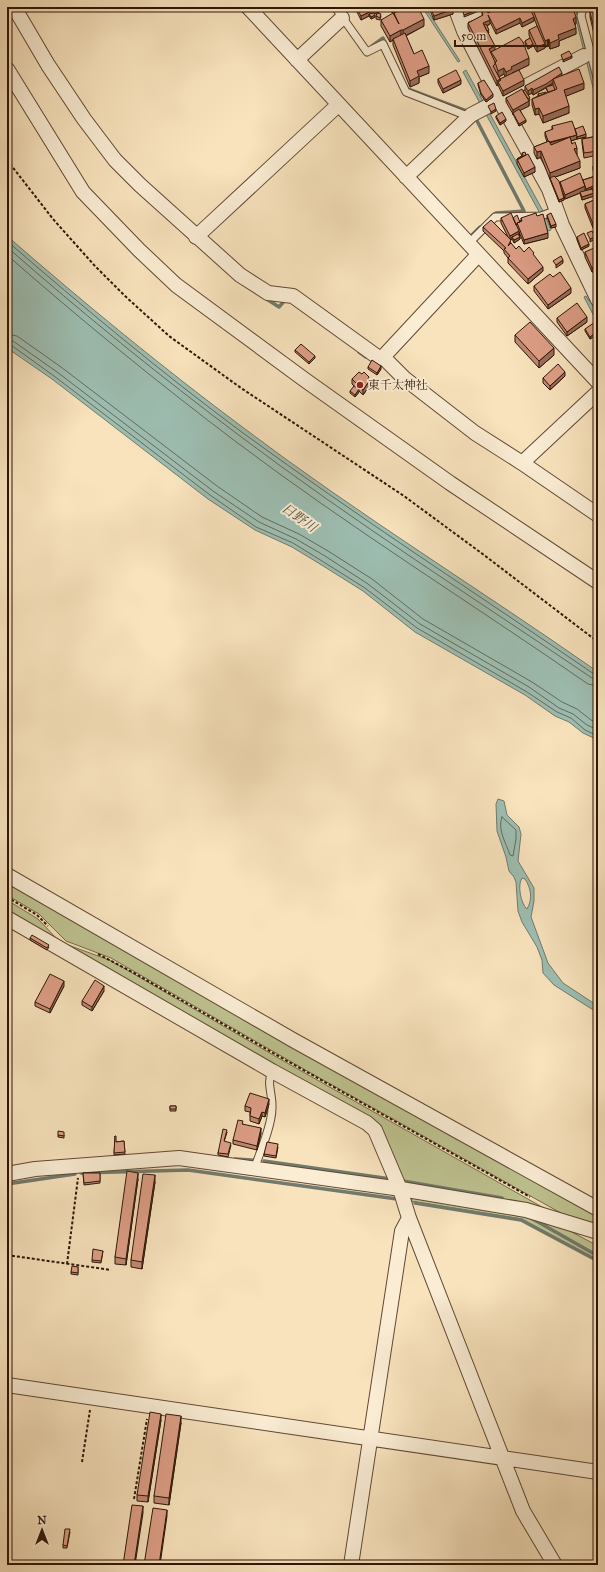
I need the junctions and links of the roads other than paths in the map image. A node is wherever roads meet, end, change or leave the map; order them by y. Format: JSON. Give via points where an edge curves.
{"nodes":[{"id":1,"x":14,"y":7,"type":"edge"},
{"id":2,"x":248,"y":7,"type":"edge"},
{"id":3,"x":455,"y":7,"type":"edge"},
{"id":4,"x":499,"y":7,"type":"edge"},
{"id":5,"x":582,"y":9,"type":"edge"},
{"id":6,"x":338,"y":12,"type":"edge"},
{"id":7,"x":460,"y":21,"type":"junction"},
{"id":8,"x":584,"y":56,"type":"dead end"},
{"id":9,"x":297,"y":60,"type":"junction"},
{"id":10,"x":7,"y":69,"type":"edge"},
{"id":11,"x":598,"y":81,"type":"edge"},
{"id":12,"x":500,"y":100,"type":"junction"},
{"id":13,"x":338,"y":105,"type":"junction"},
{"id":14,"x":479,"y":111,"type":"junction"},
{"id":15,"x":406,"y":177,"type":"junction"},
{"id":16,"x":548,"y":213,"type":"junction"},
{"id":17,"x":196,"y":237,"type":"junction"},
{"id":18,"x":468,"y":244,"type":"junction"},
{"id":19,"x":478,"y":255,"type":"junction"},
{"id":20,"x":598,"y":300,"type":"edge"},
{"id":21,"x":383,"y":357,"type":"junction"},
{"id":22,"x":598,"y":382,"type":"edge"},
{"id":23,"x":598,"y":392,"type":"edge"},
{"id":24,"x":522,"y":462,"type":"junction"},
{"id":25,"x":598,"y":515,"type":"edge"},
{"id":26,"x":598,"y":582,"type":"edge"},
{"id":27,"x":7,"y":875,"type":"edge"},
{"id":28,"x":7,"y":918,"type":"edge"},
{"id":29,"x":272,"y":1071,"type":"junction"},
{"id":30,"x":254,"y":1169,"type":"junction"},
{"id":31,"x":7,"y":1174,"type":"edge"},
{"id":32,"x":400,"y":1189,"type":"junction"},
{"id":33,"x":598,"y":1209,"type":"edge"},
{"id":34,"x":409,"y":1218,"type":"junction"},
{"id":35,"x":598,"y":1232,"type":"edge"},
{"id":36,"x":7,"y":1385,"type":"edge"},
{"id":37,"x":370,"y":1439,"type":"junction"},
{"id":38,"x":503,"y":1458,"type":"junction"},
{"id":39,"x":598,"y":1472,"type":"edge"},
{"id":40,"x":351,"y":1565,"type":"edge"},
{"id":41,"x":556,"y":1565,"type":"edge"}],
"edges":[{"from":1,"to":17,"type":"street","via":[[60,83],[114,160]]},
{"from":2,"to":9,"type":"street"},
{"from":3,"to":7,"type":"street"},
{"from":4,"to":7,"type":"lane"},
{"from":5,"to":11,"type":"lane","via":[[581,16]]},
{"from":6,"to":9,"type":"street"},
{"from":6,"to":14,"type":"lane","via":[[367,52],[383,44],[406,92]]},
{"from":7,"to":12,"type":"street"},
{"from":8,"to":12,"type":"street"},
{"from":9,"to":13,"type":"street"},
{"from":10,"to":26,"type":"street","via":[[83,192],[176,284],[305,380]]},
{"from":12,"to":14,"type":"street"},
{"from":12,"to":16,"type":"street","via":[[549,189]]},
{"from":13,"to":15,"type":"street"},
{"from":13,"to":17,"type":"street"},
{"from":14,"to":15,"type":"street"},
{"from":15,"to":18,"type":"street"},
{"from":16,"to":18,"type":"lane","via":[[495,217]]},
{"from":16,"to":20,"type":"street","via":[[562,225]]},
{"from":17,"to":21,"type":"street","via":[[240,275],[268,293],[293,296],[379,358]]},
{"from":18,"to":19,"type":"street"},
{"from":19,"to":21,"type":"street"},
{"from":19,"to":22,"type":"street"},
{"from":21,"to":24,"type":"street","via":[[404,378],[448,413]]},
{"from":23,"to":24,"type":"street"},
{"from":24,"to":25,"type":"street"},
{"from":27,"to":33,"type":"street","via":[[293,1040]]},
{"from":28,"to":29,"type":"street"},
{"from":29,"to":30,"type":"lane","via":[[268,1078],[272,1109]]},
{"from":29,"to":32,"type":"street","via":[[372,1126]]},
{"from":30,"to":31,"type":"street","via":[[179,1158],[35,1169]]},
{"from":30,"to":32,"type":"street"},
{"from":32,"to":34,"type":"street"},
{"from":32,"to":35,"type":"street","via":[[526,1210]]},
{"from":34,"to":37,"type":"street","via":[[402,1231]]},
{"from":34,"to":38,"type":"street"},
{"from":36,"to":37,"type":"street"},
{"from":37,"to":38,"type":"street"},
{"from":37,"to":40,"type":"street"},
{"from":38,"to":39,"type":"street"},
{"from":38,"to":41,"type":"street","via":[[523,1511]]}]}
